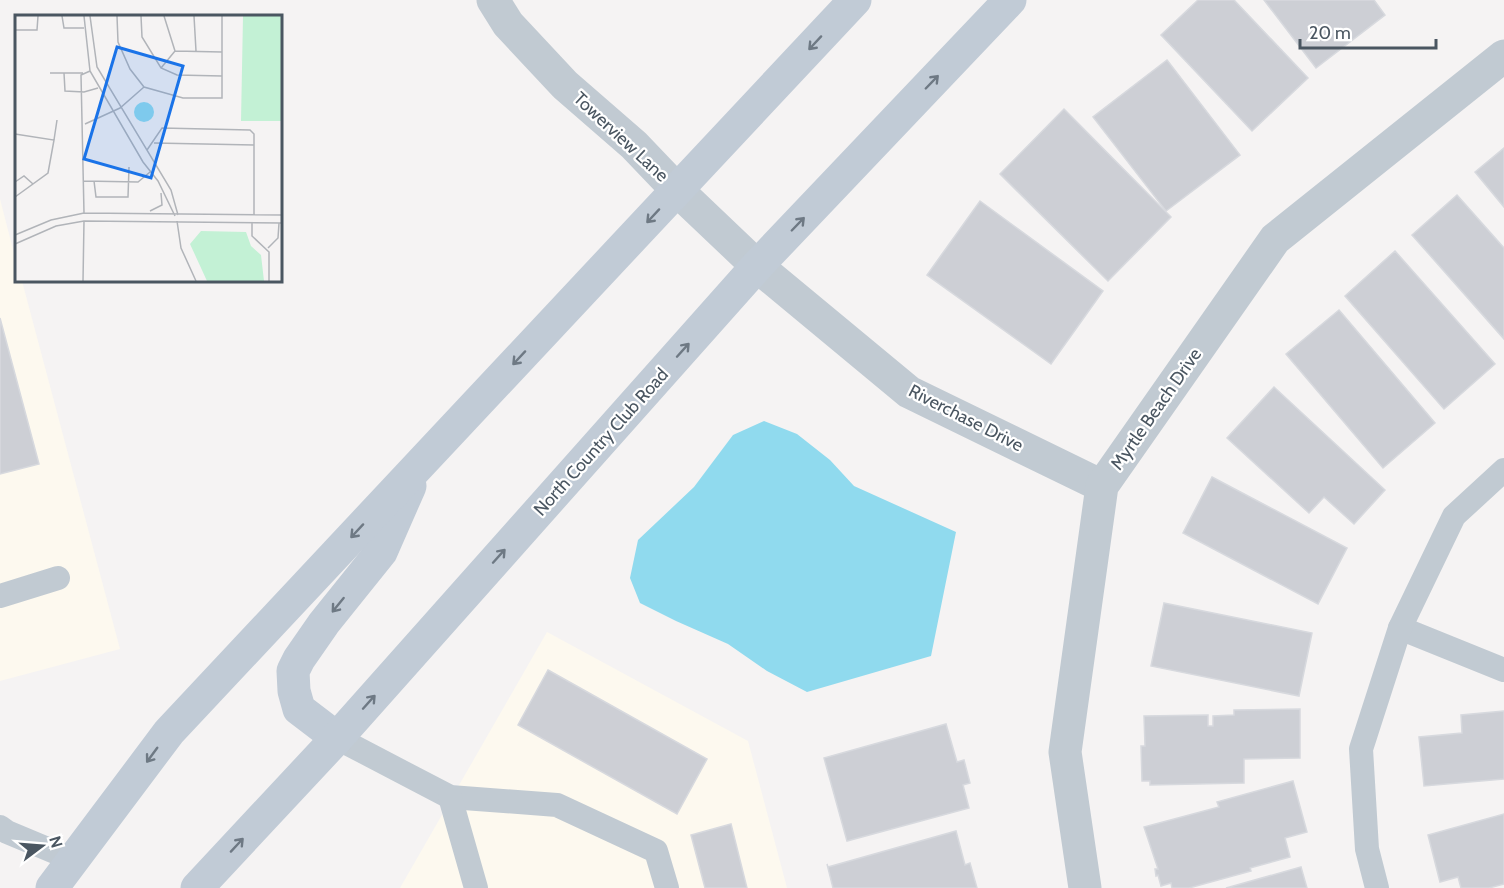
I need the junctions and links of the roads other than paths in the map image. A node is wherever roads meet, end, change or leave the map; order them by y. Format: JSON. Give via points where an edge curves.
{"nodes":[{"id":1,"x":493,"y":0,"type":"edge"},
{"id":2,"x":855,"y":0,"type":"edge"},
{"id":3,"x":1011,"y":0,"type":"edge"},
{"id":4,"x":1504,"y":56,"type":"edge"},
{"id":5,"x":677,"y":190,"type":"junction"},
{"id":6,"x":757,"y":266,"type":"junction"},
{"id":7,"x":419,"y":465,"type":"junction"},
{"id":8,"x":1504,"y":470,"type":"edge"},
{"id":9,"x":1102,"y":486,"type":"junction"},
{"id":10,"x":58,"y":578,"type":"dead end"},
{"id":11,"x":0,"y":596,"type":"edge"},
{"id":12,"x":1400,"y":627,"type":"junction"},
{"id":13,"x":1504,"y":669,"type":"edge"},
{"id":14,"x":337,"y":738,"type":"junction"},
{"id":15,"x":450,"y":797,"type":"junction"},
{"id":16,"x":0,"y":827,"type":"edge"},
{"id":17,"x":74,"y":860,"type":"junction"},
{"id":18,"x":52,"y":888,"type":"edge"},
{"id":19,"x":197,"y":888,"type":"edge"},
{"id":20,"x":476,"y":888,"type":"edge"},
{"id":21,"x":667,"y":888,"type":"edge"},
{"id":22,"x":1085,"y":888,"type":"edge"},
{"id":23,"x":1377,"y":888,"type":"edge"}],
"edges":[{"from":1,"to":5,"type":"street","name":"Towerview Lane","via":[[508,24],[565,85],[634,145]]},
{"from":2,"to":5,"type":"main road","one_way":true},
{"from":6,"to":3,"type":"main road","name":"North Country Club Road","one_way":true},
{"from":4,"to":9,"type":"street","name":"Myrtle Beach Drive","via":[[1275,240]]},
{"from":5,"to":6,"type":"street","name":"Towerview Lane"},
{"from":5,"to":7,"type":"main road","one_way":true},
{"from":6,"to":9,"type":"street","name":"Riverchase Drive","via":[[909,392]]},
{"from":14,"to":6,"type":"main road","name":"North Country Club Road","one_way":true},
{"from":7,"to":14,"type":"main road","one_way":true,"via":[[381,552],[324,623],[293,671],[299,709]]},
{"from":7,"to":17,"type":"main road","one_way":true,"via":[[169,732]]},
{"from":8,"to":12,"type":"lane","via":[[1454,516]]},
{"from":9,"to":22,"type":"street","name":"Myrtle Beach Drive","via":[[1065,752]]},
{"from":10,"to":11,"type":"lane"},
{"from":12,"to":13,"type":"lane"},
{"from":12,"to":23,"type":"lane","via":[[1361,749],[1367,849]]},
{"from":14,"to":15,"type":"lane"},
{"from":19,"to":14,"type":"main road","name":"North Country Club Road","one_way":true},
{"from":15,"to":20,"type":"lane"},
{"from":15,"to":21,"type":"lane","via":[[557,805],[656,851]]},
{"from":16,"to":17,"type":"lane"},
{"from":17,"to":18,"type":"main road"}]}
